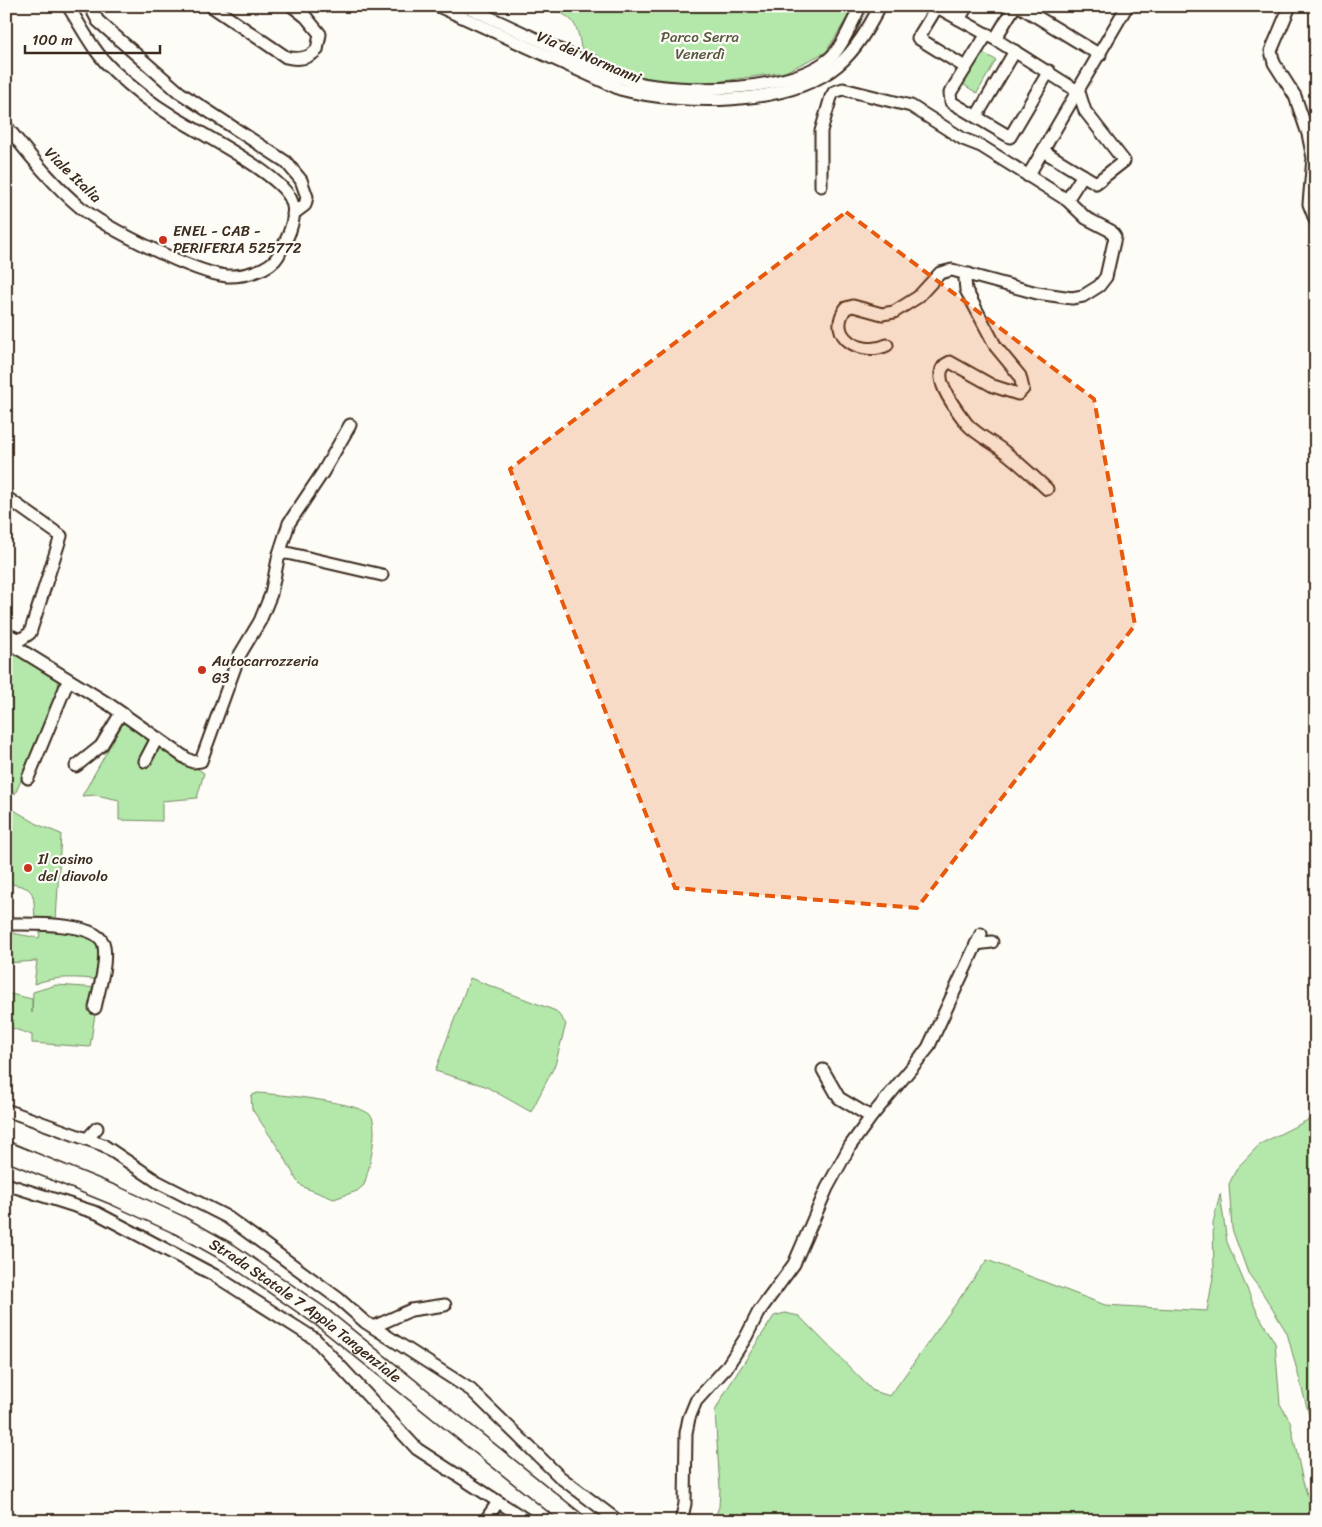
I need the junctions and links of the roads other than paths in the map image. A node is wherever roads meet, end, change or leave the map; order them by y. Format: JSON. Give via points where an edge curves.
{"nodes":[{"id":1,"x":68,"y":6,"type":"edge"},
{"id":2,"x":90,"y":6,"type":"edge"},
{"id":3,"x":211,"y":6,"type":"edge"},
{"id":4,"x":292,"y":6,"type":"edge"},
{"id":5,"x":438,"y":6,"type":"edge"},
{"id":6,"x":465,"y":6,"type":"edge"},
{"id":7,"x":858,"y":6,"type":"edge"},
{"id":8,"x":880,"y":6,"type":"edge"},
{"id":9,"x":967,"y":6,"type":"edge"},
{"id":10,"x":1015,"y":6,"type":"edge"},
{"id":11,"x":1019,"y":6,"type":"edge"},
{"id":12,"x":1127,"y":6,"type":"edge"},
{"id":13,"x":1290,"y":6,"type":"edge"},
{"id":14,"x":959,"y":19,"type":"junction"},
{"id":15,"x":991,"y":36,"type":"junction"},
{"id":16,"x":1015,"y":51,"type":"junction"},
{"id":17,"x":1100,"y":55,"type":"junction"},
{"id":18,"x":965,"y":68,"type":"junction"},
{"id":19,"x":1049,"y":71,"type":"junction"},
{"id":20,"x":1079,"y":92,"type":"junction"},
{"id":21,"x":976,"y":117,"type":"junction"},
{"id":22,"x":6,"y":126,"type":"edge"},
{"id":23,"x":1044,"y":151,"type":"junction"},
{"id":24,"x":1082,"y":175,"type":"junction"},
{"id":25,"x":1028,"y":176,"type":"junction"},
{"id":26,"x":821,"y":186,"type":"dead end"},
{"id":27,"x":1067,"y":200,"type":"junction"},
{"id":28,"x":292,"y":214,"type":"junction"},
{"id":29,"x":1316,"y":222,"type":"edge"},
{"id":30,"x":968,"y":274,"type":"junction"},
{"id":31,"x":887,"y":345,"type":"dead end"},
{"id":32,"x":350,"y":425,"type":"dead end"},
{"id":33,"x":1047,"y":489,"type":"dead end"},
{"id":34,"x":6,"y":497,"type":"edge"},
{"id":35,"x":279,"y":554,"type":"junction"},
{"id":36,"x":382,"y":575,"type":"dead end"},
{"id":37,"x":9,"y":643,"type":"edge"},
{"id":38,"x":68,"y":681,"type":"junction"},
{"id":39,"x":121,"y":713,"type":"junction"},
{"id":40,"x":158,"y":738,"type":"junction"},
{"id":41,"x":145,"y":761,"type":"dead end"},
{"id":42,"x":76,"y":766,"type":"dead end"},
{"id":43,"x":28,"y":778,"type":"dead end"},
{"id":44,"x":6,"y":924,"type":"edge"},
{"id":45,"x":992,"y":942,"type":"dead end"},
{"id":46,"x":95,"y":1008,"type":"dead end"},
{"id":47,"x":823,"y":1070,"type":"dead end"},
{"id":48,"x":6,"y":1110,"type":"edge"},
{"id":49,"x":871,"y":1116,"type":"junction"},
{"id":50,"x":98,"y":1128,"type":"dead end"},
{"id":51,"x":88,"y":1139,"type":"junction"},
{"id":52,"x":6,"y":1151,"type":"edge"},
{"id":53,"x":6,"y":1184,"type":"edge"},
{"id":54,"x":445,"y":1304,"type":"dead end"},
{"id":55,"x":373,"y":1327,"type":"junction"},
{"id":56,"x":482,"y":1385,"type":"dead end"},
{"id":57,"x":471,"y":1390,"type":"junction"},
{"id":58,"x":498,"y":1502,"type":"junction"},
{"id":59,"x":486,"y":1521,"type":"edge"},
{"id":60,"x":528,"y":1521,"type":"edge"},
{"id":61,"x":575,"y":1521,"type":"edge"},
{"id":62,"x":618,"y":1521,"type":"edge"},
{"id":63,"x":681,"y":1521,"type":"edge"}],
"edges":[{"from":1,"to":28,"type":"street","name":"Viale Italia","via":[[113,71],[169,114],[268,174],[285,188],[293,203]]},
{"from":2,"to":28,"type":"street","name":"Viale Italia","via":[[98,20],[179,92],[286,162],[301,180],[307,197],[305,205]]},
{"from":3,"to":4,"type":"street","via":[[286,57],[306,58],[317,50],[320,34],[315,25]]},
{"from":5,"to":8,"type":"street","name":"Via dei Normanni","via":[[620,89],[648,96],[699,100],[758,96],[818,78],[850,54]]},
{"from":6,"to":7,"type":"street","name":"Via dei Normanni","via":[[614,75],[651,86],[688,90],[764,84],[816,68],[833,54],[844,39]]},
{"from":9,"to":14,"type":"street"},
{"from":10,"to":15,"type":"street"},
{"from":11,"to":17,"type":"street"},
{"from":12,"to":17,"type":"street"},
{"from":13,"to":29,"type":"street","via":[[1271,51],[1274,63],[1295,96],[1308,134],[1313,158],[1309,204]]},
{"from":14,"to":15,"type":"street"},
{"from":14,"to":18,"type":"street","via":[[937,7],[918,38]]},
{"from":15,"to":16,"type":"street"},
{"from":15,"to":18,"type":"street"},
{"from":16,"to":19,"type":"street"},
{"from":16,"to":21,"type":"street"},
{"from":17,"to":20,"type":"street"},
{"from":18,"to":21,"type":"street","via":[[950,93],[951,102]]},
{"from":19,"to":20,"type":"street"},
{"from":19,"to":21,"type":"street","via":[[1010,137]]},
{"from":20,"to":23,"type":"street"},
{"from":20,"to":24,"type":"street","via":[[1085,110],[1124,161],[1096,183]]},
{"from":22,"to":28,"type":"street","name":"Viale Italia","via":[[47,175],[86,211],[112,228],[211,272],[228,276],[243,274],[276,260],[286,240]]},
{"from":23,"to":24,"type":"street"},
{"from":23,"to":25,"type":"street"},
{"from":24,"to":27,"type":"street"},
{"from":25,"to":26,"type":"street","via":[[911,106],[843,89],[831,97],[821,130]]},
{"from":25,"to":27,"type":"street"},
{"from":27,"to":30,"type":"street","via":[[1086,218],[1114,234],[1108,270],[1099,286],[1083,296],[1072,298],[1038,293]]},
{"from":30,"to":31,"type":"street","via":[[946,270],[918,297],[888,314],[853,306],[846,308],[840,324],[845,340],[869,348]]},
{"from":30,"to":33,"type":"street","via":[[965,285],[968,295],[996,347],[1020,376],[1023,389],[1018,394],[1006,392],[950,362],[940,374],[944,390],[968,425]]},
{"from":32,"to":35,"type":"street","via":[[340,447],[289,524]]},
{"from":34,"to":37,"type":"street","via":[[61,536],[30,633]]},
{"from":35,"to":36,"type":"street","via":[[287,553]]},
{"from":35,"to":40,"type":"street","via":[[271,594],[260,621],[239,656],[223,714],[201,761],[193,762],[184,752]]},
{"from":37,"to":38,"type":"street"},
{"from":38,"to":39,"type":"street"},
{"from":38,"to":43,"type":"street","via":[[48,738]]},
{"from":39,"to":40,"type":"street"},
{"from":39,"to":42,"type":"street","via":[[101,746]]},
{"from":40,"to":41,"type":"street"},
{"from":44,"to":46,"type":"street","via":[[81,929],[98,935],[104,944],[104,955]]},
{"from":45,"to":49,"type":"street","via":[[979,939],[928,1048]]},
{"from":47,"to":49,"type":"street","via":[[839,1098]]},
{"from":48,"to":51,"type":"street"},
{"from":49,"to":63,"type":"street","via":[[831,1175],[794,1264],[758,1313],[726,1368],[696,1401],[686,1433],[685,1504]]},
{"from":50,"to":51,"type":"street"},
{"from":51,"to":55,"type":"street","via":[[111,1147],[158,1182],[227,1217]]},
{"from":52,"to":61,"type":"highway","name":"Strada Statale 7 Appia Tangenziale","via":[[179,1225],[229,1253],[320,1316]]},
{"from":53,"to":58,"type":"street","via":[[97,1213],[214,1275],[315,1339],[417,1449]]},
{"from":54,"to":55,"type":"street","via":[[411,1310]]},
{"from":55,"to":57,"type":"street"},
{"from":56,"to":57,"type":"street"},
{"from":57,"to":62,"type":"street","via":[[560,1477]]},
{"from":58,"to":59,"type":"street"},
{"from":58,"to":60,"type":"street"}]}
